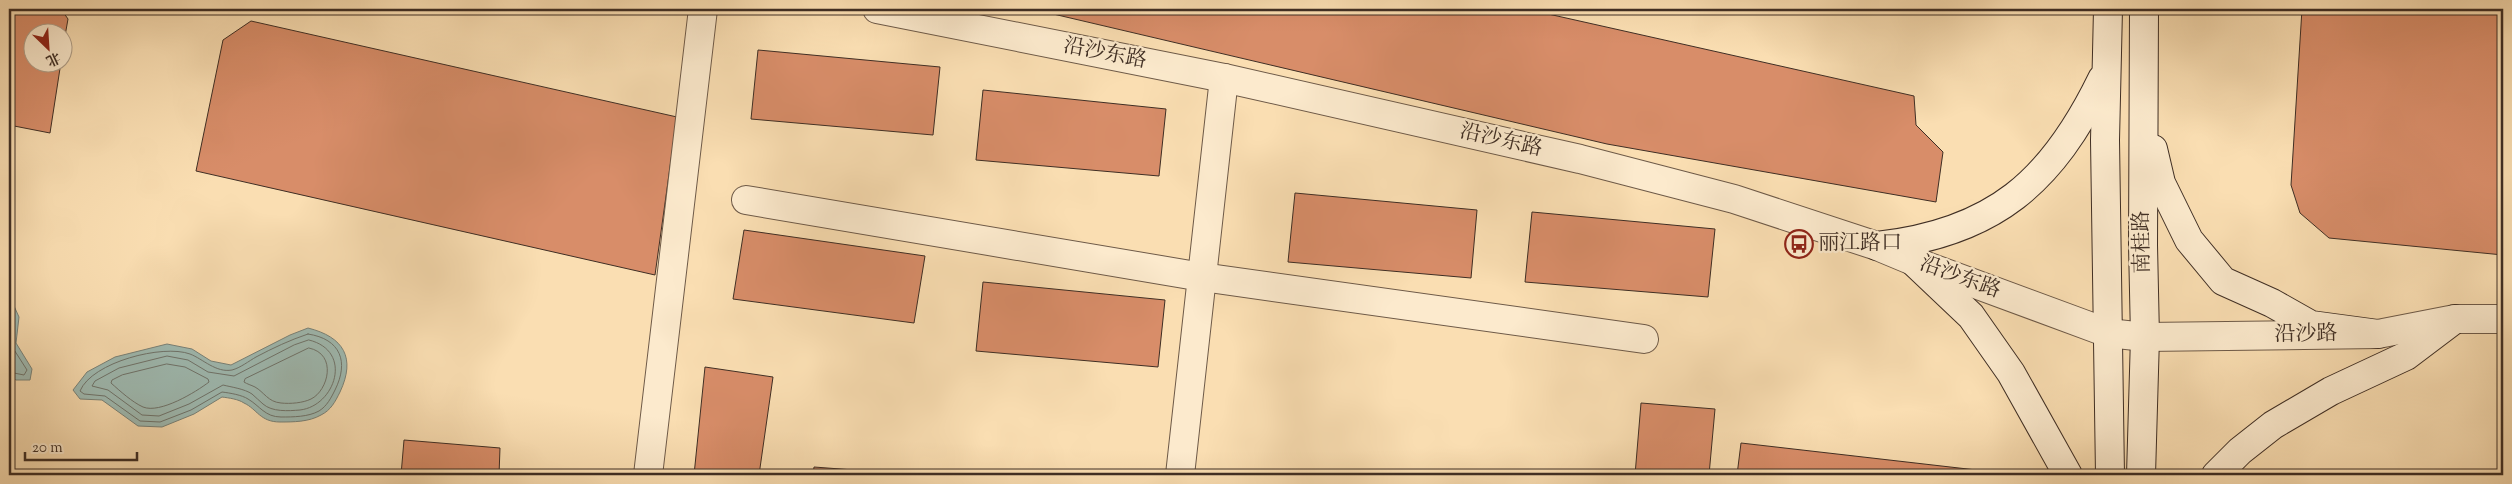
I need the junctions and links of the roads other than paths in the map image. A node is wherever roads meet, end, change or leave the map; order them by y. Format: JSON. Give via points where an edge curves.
{"nodes":[{"id":1,"x":703,"y":9,"type":"edge"},
{"id":2,"x":877,"y":9,"type":"edge"},
{"id":3,"x":2108,"y":9,"type":"edge"},
{"id":4,"x":2144,"y":9,"type":"edge"},
{"id":5,"x":2105,"y":73,"type":"junction"},
{"id":6,"x":1224,"y":78,"type":"junction"},
{"id":7,"x":2142,"y":91,"type":"junction"},
{"id":8,"x":746,"y":200,"type":"dead end"},
{"id":9,"x":1877,"y":246,"type":"junction"},
{"id":10,"x":1913,"y":261,"type":"junction"},
{"id":11,"x":1202,"y":277,"type":"junction"},
{"id":12,"x":2455,"y":319,"type":"junction"},
{"id":13,"x":2503,"y":319,"type":"edge"},
{"id":14,"x":2108,"y":333,"type":"junction"},
{"id":15,"x":2378,"y":334,"type":"junction"},
{"id":16,"x":2145,"y":337,"type":"junction"},
{"id":17,"x":1644,"y":339,"type":"dead end"},
{"id":18,"x":648,"y":475,"type":"edge"},
{"id":19,"x":1180,"y":475,"type":"edge"},
{"id":20,"x":2068,"y":475,"type":"edge"},
{"id":21,"x":2110,"y":475,"type":"edge"},
{"id":22,"x":2141,"y":475,"type":"edge"},
{"id":23,"x":2216,"y":475,"type":"edge"}],
"edges":[{"from":1,"to":18,"type":"street"},
{"from":2,"to":6,"type":"street","name":"沿沙东路"},
{"from":3,"to":5,"type":"street","name":"南桂路"},
{"from":4,"to":7,"type":"street","name":"南桂路"},
{"from":5,"to":9,"type":"street","via":[[2084,115],[2064,145],[2036,180],[2014,198],[1938,235]]},
{"from":5,"to":14,"type":"street","name":"南桂路"},
{"from":6,"to":9,"type":"street","name":"沿沙东路","via":[[1580,160],[1734,200]]},
{"from":6,"to":11,"type":"street"},
{"from":7,"to":15,"type":"street","via":[[2161,183],[2189,240],[2223,281],[2311,325]]},
{"from":7,"to":16,"type":"street","name":"南桂路"},
{"from":8,"to":11,"type":"street"},
{"from":9,"to":10,"type":"street","name":"沿沙东路"},
{"from":10,"to":14,"type":"street","name":"沿沙东路"},
{"from":10,"to":20,"type":"street","via":[[1971,316],[2012,373]]},
{"from":11,"to":17,"type":"street"},
{"from":11,"to":19,"type":"street"},
{"from":12,"to":13,"type":"street","name":"沿沙路"},
{"from":12,"to":15,"type":"street","name":"沿沙路"},
{"from":12,"to":23,"type":"street","via":[[2406,356],[2331,391],[2273,425]]},
{"from":14,"to":16,"type":"street","name":"沿沙路"},
{"from":14,"to":21,"type":"street","name":"南桂路"},
{"from":15,"to":16,"type":"street","name":"沿沙路"},
{"from":16,"to":22,"type":"street","name":"南桂路"}]}
